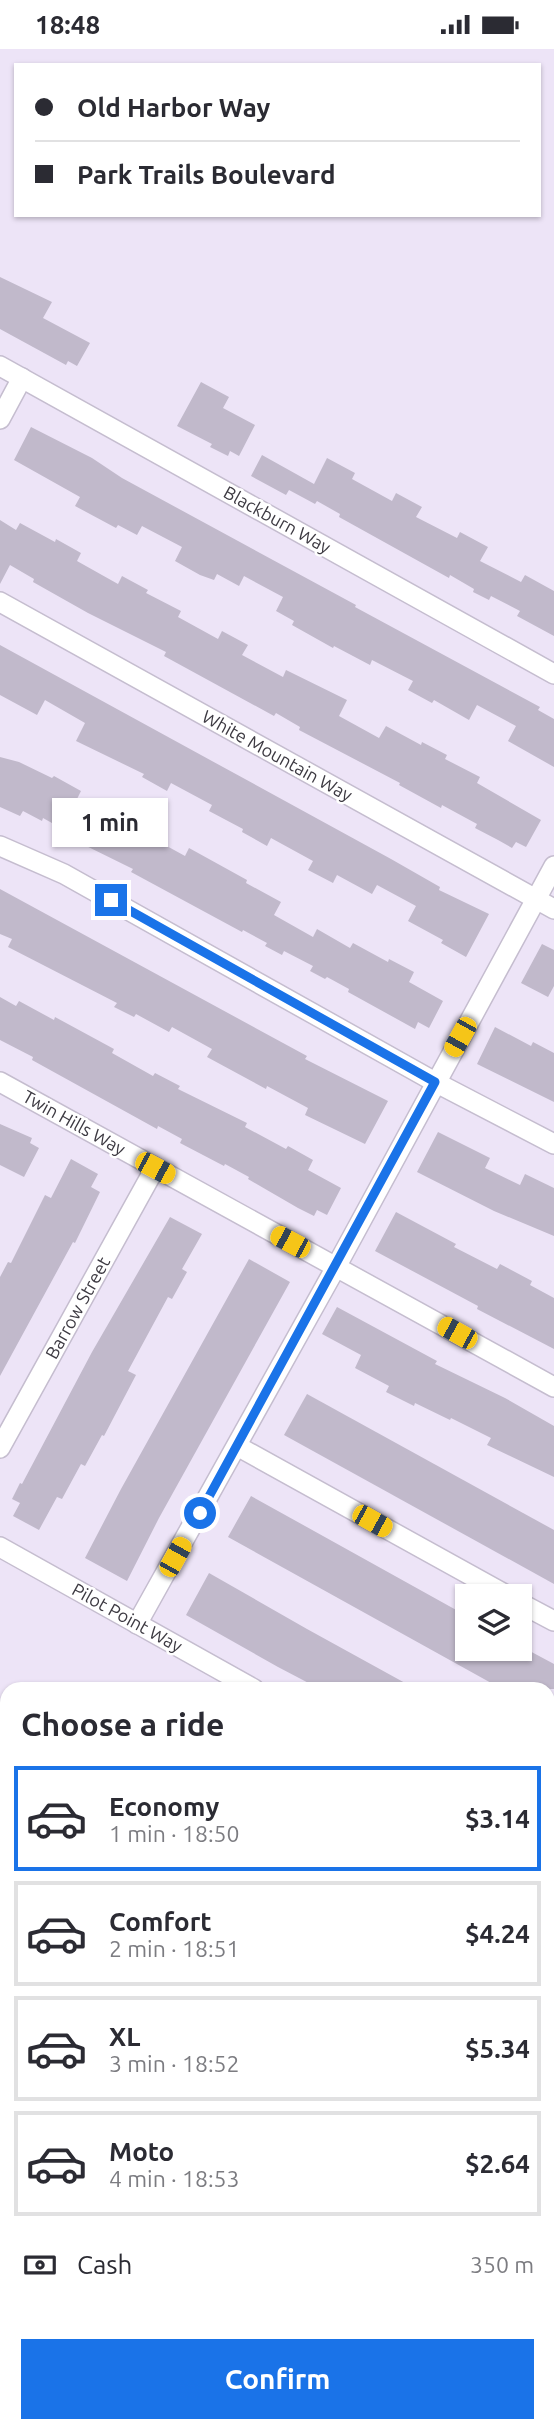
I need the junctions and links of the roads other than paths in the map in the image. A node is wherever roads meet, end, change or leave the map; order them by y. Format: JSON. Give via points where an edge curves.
{"nodes":[{"id":1,"x":0,"y":366,"type":"edge"},
{"id":2,"x":22,"y":378,"type":"junction"},
{"id":3,"x":0,"y":419,"type":"edge"},
{"id":4,"x":0,"y":602,"type":"edge"},
{"id":5,"x":554,"y":674,"type":"edge"},
{"id":6,"x":0,"y":846,"type":"edge"},
{"id":7,"x":554,"y":866,"type":"edge"},
{"id":8,"x":536,"y":899,"type":"junction"},
{"id":9,"x":554,"y":909,"type":"edge"},
{"id":10,"x":0,"y":1082,"type":"edge"},
{"id":11,"x":435,"y":1082,"type":"junction"},
{"id":12,"x":554,"y":1144,"type":"edge"},
{"id":13,"x":155,"y":1168,"type":"junction"},
{"id":14,"x":336,"y":1266,"type":"junction"},
{"id":15,"x":554,"y":1387,"type":"edge"},
{"id":16,"x":237,"y":1446,"type":"junction"},
{"id":17,"x":0,"y":1448,"type":"edge"},
{"id":18,"x":0,"y":1547,"type":"edge"},
{"id":19,"x":486,"y":1584,"type":"edge"},
{"id":20,"x":532,"y":1609,"type":"edge"},
{"id":21,"x":554,"y":1622,"type":"edge"},
{"id":22,"x":138,"y":1624,"type":"junction"},
{"id":23,"x":242,"y":1682,"type":"edge"}],
"edges":[{"from":1,"to":2,"type":"street","name":"Blackburn Way"},
{"from":2,"to":3,"type":"street"},
{"from":2,"to":5,"type":"street","name":"Blackburn Way"},
{"from":4,"to":8,"type":"street","name":"White Mountain Way"},
{"from":6,"to":11,"type":"street","via":[[64,874]]},
{"from":7,"to":8,"type":"street"},
{"from":8,"to":9,"type":"street","name":"White Mountain Way"},
{"from":8,"to":11,"type":"street"},
{"from":10,"to":13,"type":"street","name":"Twin Hills Way"},
{"from":11,"to":12,"type":"street"},
{"from":11,"to":14,"type":"street"},
{"from":13,"to":14,"type":"street","name":"Twin Hills Way"},
{"from":13,"to":17,"type":"street","name":"Barrow Street"},
{"from":14,"to":15,"type":"street","name":"Twin Hills Way"},
{"from":14,"to":16,"type":"street"},
{"from":16,"to":19,"type":"street"},
{"from":16,"to":22,"type":"street"},
{"from":18,"to":22,"type":"street","name":"Pilot Point Way"},
{"from":20,"to":21,"type":"street"},
{"from":22,"to":23,"type":"street","name":"Pilot Point Way"}]}
